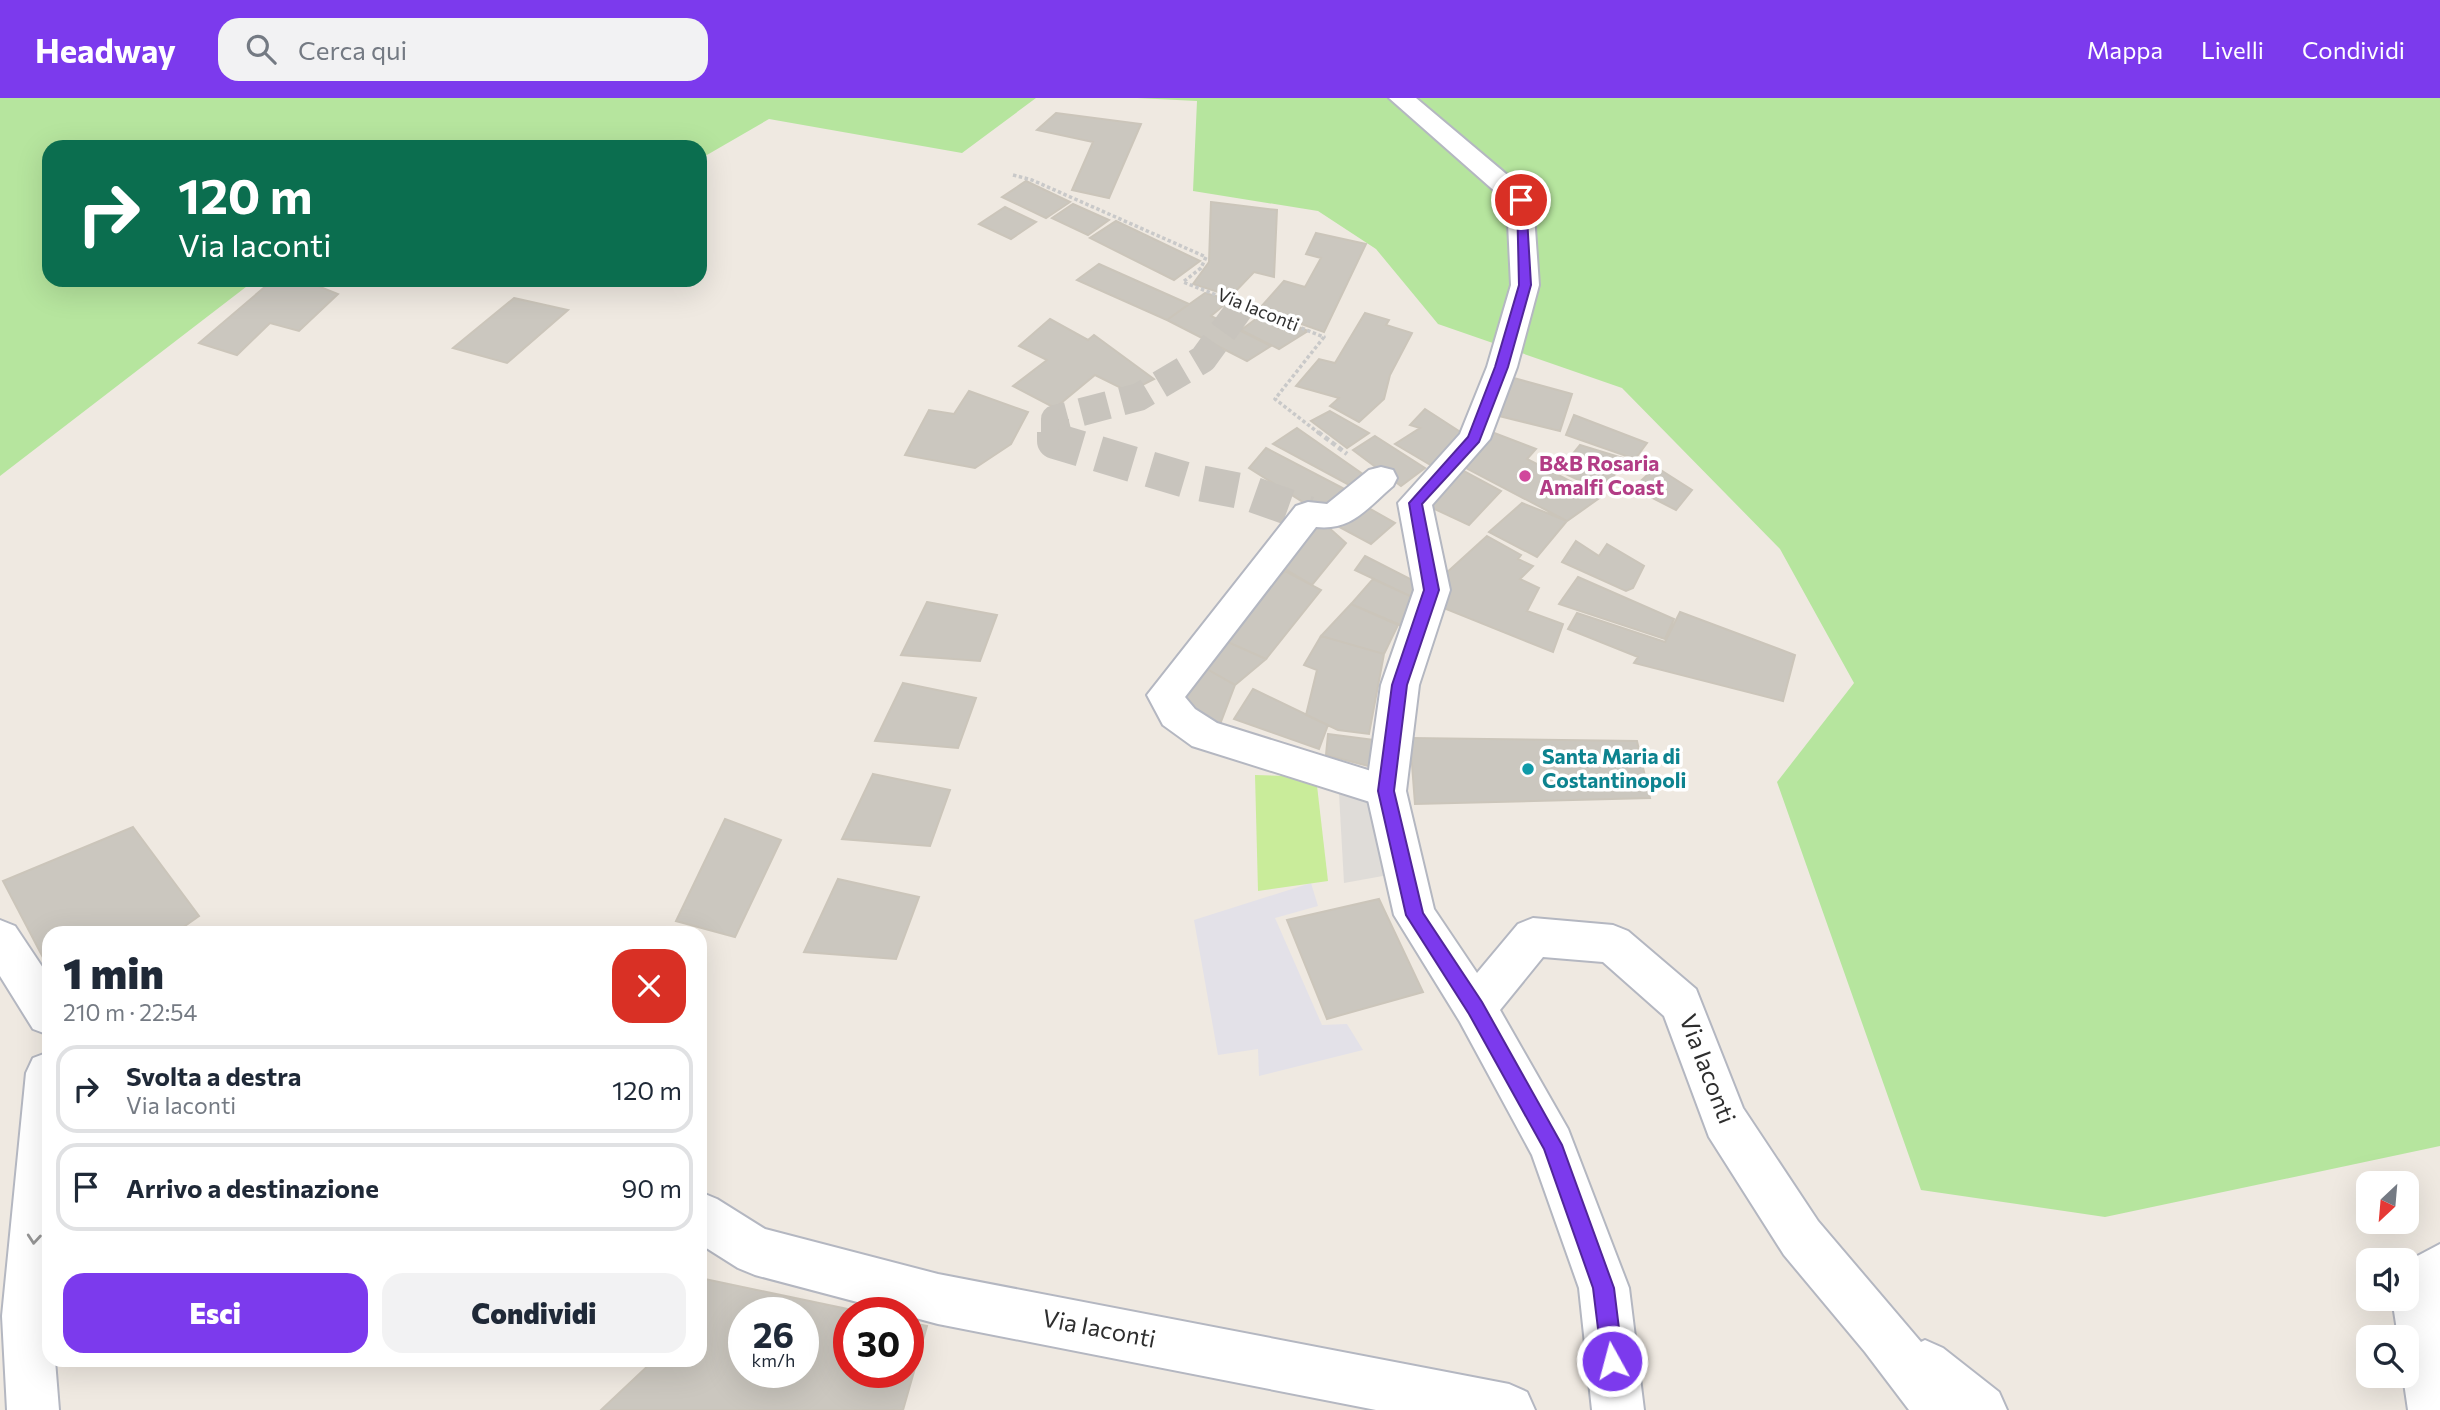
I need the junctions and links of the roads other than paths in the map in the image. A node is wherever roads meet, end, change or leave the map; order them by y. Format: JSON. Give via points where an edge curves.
{"nodes":[{"id":1,"x":1401,"y":98,"type":"edge"},
{"id":2,"x":1381,"y":478,"type":"road end"},
{"id":3,"x":1386,"y":791,"type":"junction"},
{"id":4,"x":0,"y":939,"type":"edge"},
{"id":5,"x":42,"y":1004,"type":"edge"},
{"id":6,"x":1475,"y":1008,"type":"junction"},
{"id":7,"x":42,"y":1150,"type":"edge"},
{"id":8,"x":707,"y":1220,"type":"edge"},
{"id":9,"x":2440,"y":1269,"type":"edge"},
{"id":10,"x":1883,"y":1334,"type":"junction"},
{"id":11,"x":33,"y":1410,"type":"edge"},
{"id":12,"x":1509,"y":1410,"type":"edge"},
{"id":13,"x":1618,"y":1410,"type":"edge"},
{"id":14,"x":1942,"y":1410,"type":"edge"},
{"id":15,"x":1981,"y":1410,"type":"edge"},
{"id":16,"x":2434,"y":1410,"type":"edge"}],
"edges":[{"from":1,"to":3,"type":"street","via":[[1521,200],[1525,285],[1502,367],[1474,439],[1415,503],[1432,590],[1400,685]]},
{"from":2,"to":3,"type":"street","via":[[1334,517],[1308,514],[1166,695],[1180,720],[1205,735]]},
{"from":3,"to":6,"type":"street","via":[[1415,915]]},
{"from":4,"to":5,"type":"street"},
{"from":6,"to":10,"type":"street","name":"Via Iaconti","via":[[1532,937],[1613,944],[1681,1003],[1725,1121],[1801,1238]]},
{"from":6,"to":13,"type":"street","via":[[1552,1145],[1604,1288]]},
{"from":7,"to":11,"type":"street","one_way":true,"via":[[27,1316]]},
{"from":8,"to":12,"type":"street","name":"Via Iaconti","via":[[755,1251],[938,1299]]},
{"from":9,"to":16,"type":"street","via":[[2415,1285]]},
{"from":10,"to":14,"type":"street","name":"Via Iaconti"},
{"from":10,"to":15,"type":"street"}]}
